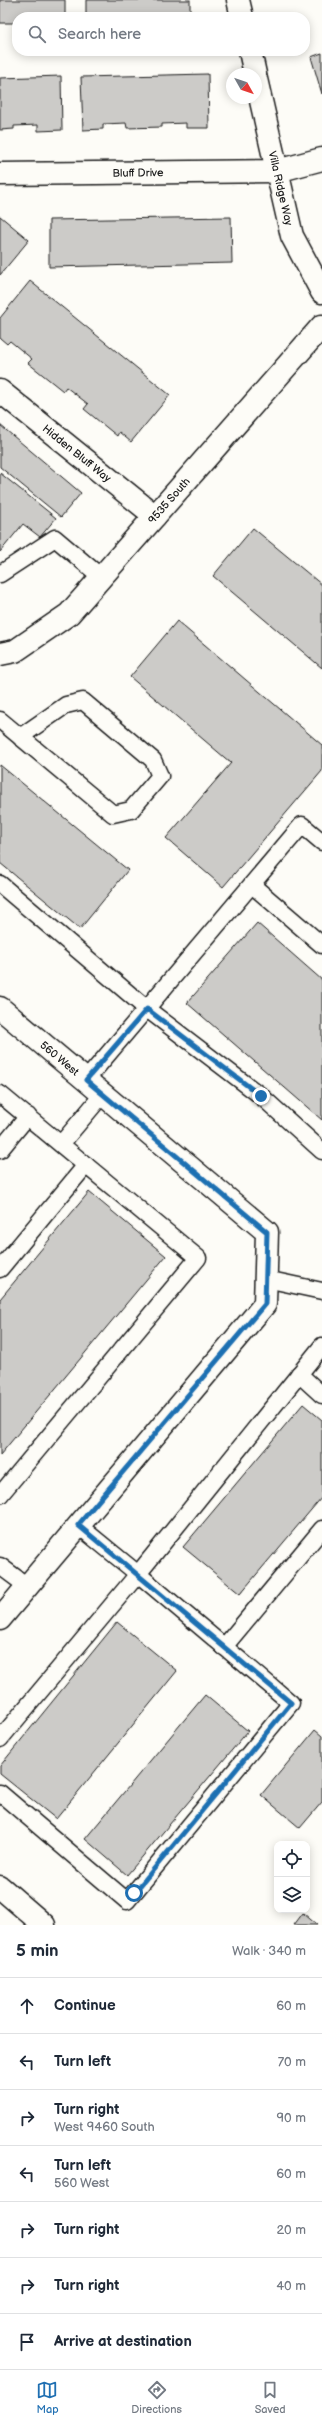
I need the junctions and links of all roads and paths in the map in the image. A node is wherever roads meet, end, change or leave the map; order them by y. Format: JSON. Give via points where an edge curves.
{"nodes":[{"id":1,"x":238,"y":0,"type":"edge"},
{"id":2,"x":241,"y":12,"type":"edge"},
{"id":3,"x":251,"y":56,"type":"edge"},
{"id":4,"x":254,"y":68,"type":"edge"},
{"id":5,"x":262,"y":104,"type":"edge"},
{"id":6,"x":322,"y":159,"type":"edge"},
{"id":7,"x":277,"y":171,"type":"junction"},
{"id":8,"x":0,"y":174,"type":"edge"},
{"id":9,"x":322,"y":292,"type":"edge"},
{"id":10,"x":322,"y":326,"type":"edge"},
{"id":11,"x":0,"y":391,"type":"edge"},
{"id":12,"x":155,"y":516,"type":"junction"},
{"id":13,"x":0,"y":574,"type":"edge"},
{"id":14,"x":101,"y":578,"type":"junction"},
{"id":15,"x":0,"y":654,"type":"edge"},
{"id":16,"x":0,"y":720,"type":"edge"},
{"id":17,"x":20,"y":737,"type":"junction"},
{"id":18,"x":322,"y":842,"type":"edge"},
{"id":19,"x":0,"y":884,"type":"edge"},
{"id":20,"x":252,"y":885,"type":"junction"},
{"id":21,"x":322,"y":945,"type":"edge"},
{"id":22,"x":0,"y":1008,"type":"edge"},
{"id":23,"x":147,"y":1009,"type":"junction"},
{"id":24,"x":86,"y":1080,"type":"junction"},
{"id":25,"x":0,"y":1094,"type":"edge"},
{"id":26,"x":103,"y":1094,"type":"junction"},
{"id":27,"x":28,"y":1116,"type":"junction"},
{"id":28,"x":61,"y":1144,"type":"junction"},
{"id":29,"x":0,"y":1150,"type":"edge"},
{"id":30,"x":322,"y":1151,"type":"edge"},
{"id":31,"x":86,"y":1165,"type":"junction"},
{"id":32,"x":0,"y":1269,"type":"edge"},
{"id":33,"x":266,"y":1279,"type":"junction"},
{"id":34,"x":322,"y":1291,"type":"edge"},
{"id":35,"x":322,"y":1346,"type":"edge"},
{"id":36,"x":299,"y":1374,"type":"junction"},
{"id":37,"x":322,"y":1395,"type":"edge"},
{"id":38,"x":0,"y":1495,"type":"edge"},
{"id":39,"x":78,"y":1525,"type":"junction"},
{"id":40,"x":322,"y":1529,"type":"edge"},
{"id":41,"x":0,"y":1566,"type":"edge"},
{"id":42,"x":138,"y":1574,"type":"junction"},
{"id":43,"x":27,"y":1586,"type":"junction"},
{"id":44,"x":0,"y":1619,"type":"edge"},
{"id":45,"x":224,"y":1647,"type":"junction"},
{"id":46,"x":0,"y":1739,"type":"edge"},
{"id":47,"x":0,"y":1793,"type":"edge"},
{"id":48,"x":0,"y":1887,"type":"edge"},
{"id":49,"x":44,"y":1925,"type":"edge"}],
"edges":[{"from":1,"to":2,"type":"street"},
{"from":3,"to":4,"type":"street"},
{"from":5,"to":7,"type":"street","name":"Villa Ridge Way"},
{"from":6,"to":7,"type":"street","name":"Bluff Drive"},
{"from":7,"to":8,"type":"street","name":"Bluff Drive"},
{"from":7,"to":9,"type":"street","name":"Villa Ridge Way","via":[[292,236]]},
{"from":10,"to":12,"type":"street","name":"9535 South"},
{"from":11,"to":12,"type":"street","name":"Hidden Bluff Way"},
{"from":12,"to":14,"type":"street","name":"9535 South"},
{"from":13,"to":14,"type":"lane","via":[[55,538]]},
{"from":14,"to":15,"type":"street","name":"9535 South","via":[[69,614],[15,651]]},
{"from":16,"to":17,"type":"lane"},
{"from":17,"to":17,"type":"lane","via":[[113,814],[131,810],[160,776],[153,760],[82,701],[66,705]]},
{"from":18,"to":20,"type":"lane","via":[[302,825]]},
{"from":19,"to":23,"type":"lane"},
{"from":20,"to":21,"type":"lane"},
{"from":20,"to":23,"type":"lane"},
{"from":22,"to":24,"type":"street","name":"560 West"},
{"from":23,"to":24,"type":"lane"},
{"from":23,"to":30,"type":"lane","via":[[261,1096]]},
{"from":24,"to":26,"type":"street","name":"560 West"},
{"from":25,"to":27,"type":"lane"},
{"from":26,"to":28,"type":"lane"},
{"from":26,"to":33,"type":"street","name":"560 West","via":[[267,1232]]},
{"from":27,"to":28,"type":"lane"},
{"from":27,"to":29,"type":"lane"},
{"from":28,"to":31,"type":"lane"},
{"from":31,"to":32,"type":"lane"},
{"from":31,"to":38,"type":"lane","via":[[198,1258]]},
{"from":33,"to":34,"type":"lane"},
{"from":33,"to":39,"type":"street","via":[[265,1304]]},
{"from":35,"to":36,"type":"lane"},
{"from":36,"to":37,"type":"lane"},
{"from":36,"to":42,"type":"lane"},
{"from":39,"to":42,"type":"lane"},
{"from":39,"to":43,"type":"street"},
{"from":40,"to":45,"type":"lane"},
{"from":41,"to":43,"type":"lane"},
{"from":42,"to":45,"type":"lane"},
{"from":42,"to":46,"type":"lane"},
{"from":43,"to":44,"type":"street"},
{"from":45,"to":47,"type":"lane","via":[[291,1703],[127,1901]]},
{"from":48,"to":49,"type":"street"}]}
